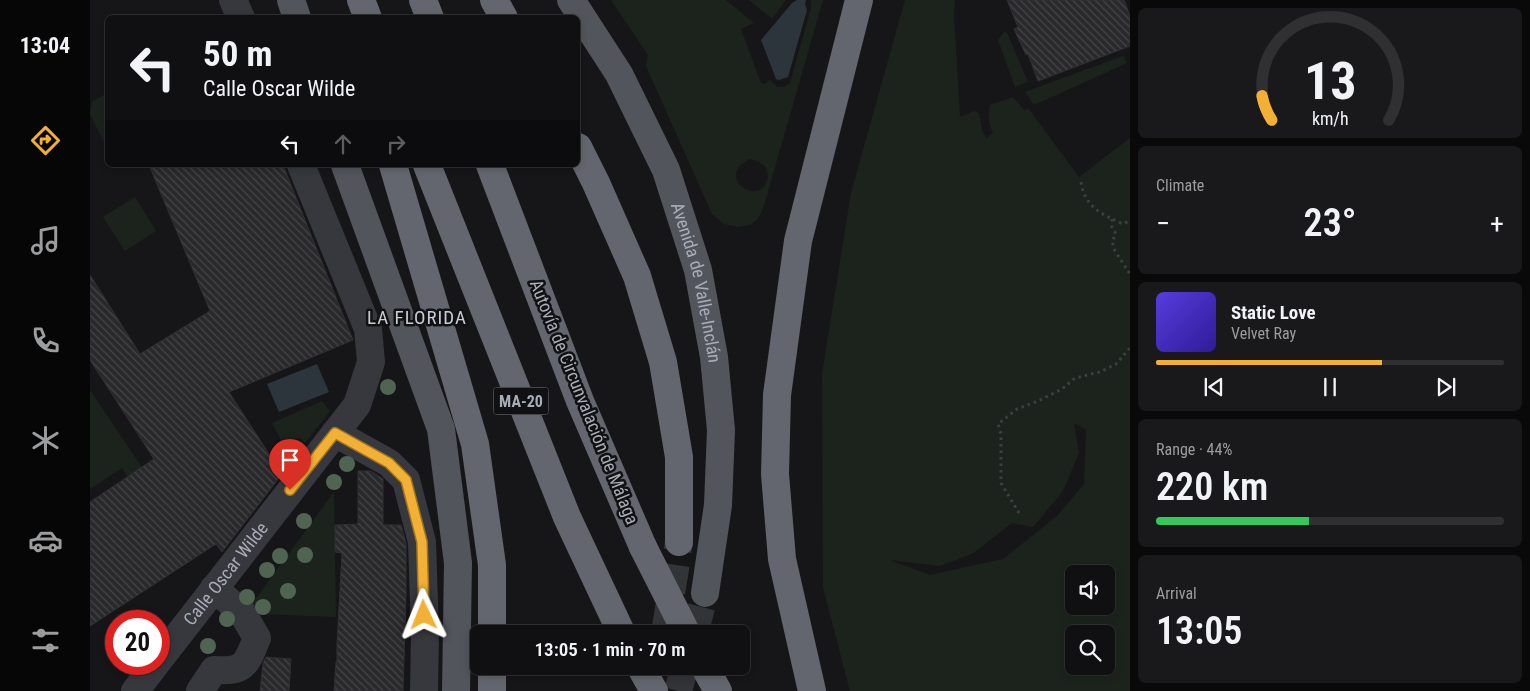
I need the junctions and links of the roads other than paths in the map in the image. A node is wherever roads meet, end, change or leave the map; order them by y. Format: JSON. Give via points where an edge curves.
{"nodes":[{"id":1,"x":233,"y":0,"type":"edge"},
{"id":2,"x":291,"y":0,"type":"edge"},
{"id":3,"x":360,"y":0,"type":"edge"},
{"id":4,"x":423,"y":0,"type":"edge"},
{"id":5,"x":494,"y":0,"type":"edge"},
{"id":6,"x":571,"y":0,"type":"edge"},
{"id":7,"x":859,"y":0,"type":"edge"},
{"id":8,"x":239,"y":15,"type":"edge"},
{"id":9,"x":296,"y":15,"type":"edge"},
{"id":10,"x":367,"y":15,"type":"edge"},
{"id":11,"x":429,"y":15,"type":"edge"},
{"id":12,"x":502,"y":15,"type":"edge"},
{"id":13,"x":580,"y":151,"type":"edge"},
{"id":14,"x":302,"y":167,"type":"edge"},
{"id":15,"x":346,"y":167,"type":"edge"},
{"id":16,"x":394,"y":167,"type":"edge"},
{"id":17,"x":428,"y":167,"type":"edge"},
{"id":18,"x":491,"y":167,"type":"edge"},
{"id":19,"x":335,"y":433,"type":"junction"},
{"id":20,"x":679,"y":542,"type":"tunnel mouth"},
{"id":21,"x":214,"y":588,"type":"junction"},
{"id":22,"x":706,"y":593,"type":"tunnel mouth"},
{"id":23,"x":492,"y":625,"type":"edge"},
{"id":24,"x":618,"y":625,"type":"edge"},
{"id":25,"x":683,"y":625,"type":"edge"},
{"id":26,"x":170,"y":646,"type":"edge"},
{"id":27,"x":147,"y":675,"type":"edge"},
{"id":28,"x":492,"y":675,"type":"edge"},
{"id":29,"x":645,"y":675,"type":"edge"},
{"id":30,"x":134,"y":691,"type":"edge"},
{"id":31,"x":200,"y":691,"type":"edge"},
{"id":32,"x":424,"y":691,"type":"edge"},
{"id":33,"x":456,"y":691,"type":"edge"},
{"id":34,"x":492,"y":691,"type":"edge"},
{"id":35,"x":654,"y":691,"type":"edge"},
{"id":36,"x":812,"y":691,"type":"edge"}],
"edges":[{"from":1,"to":8,"type":"street"},
{"from":2,"to":9,"type":"main road"},
{"from":3,"to":10,"type":"highway"},
{"from":4,"to":11,"type":"highway"},
{"from":5,"to":12,"type":"highway"},
{"from":6,"to":22,"type":"main road","name":"Avenida de Valle-Inclán","via":[[619,74],[666,170],[698,270],[714,357],[721,430],[718,505]]},
{"from":7,"to":36,"type":"highway","via":[[798,241],[777,395],[775,474],[782,558]]},
{"from":13,"to":20,"type":"highway","via":[[637,276],[663,362],[679,457]]},
{"from":14,"to":19,"type":"street","name":"Calle Oscar Wilde","via":[[368,330],[371,362],[357,405]]},
{"from":15,"to":33,"type":"main road","via":[[441,429],[458,563]]},
{"from":16,"to":23,"type":"highway","via":[[475,444],[492,564]]},
{"from":17,"to":24,"type":"highway","number":"MA-20","via":[[567,517]]},
{"from":18,"to":25,"type":"highway","name":"Autovía de Circunvalación de Málaga","number":"MA-20","bridge":true,"via":[[580,401],[643,547]]},
{"from":19,"to":21,"type":"street","name":"Calle Oscar Wilde"},
{"from":19,"to":32,"type":"street","via":[[389,463],[406,480],[422,542]]},
{"from":21,"to":26,"type":"street","name":"Calle Oscar Wilde"},
{"from":21,"to":31,"type":"street","via":[[243,614],[256,638],[247,662],[233,671],[214,670]]},
{"from":27,"to":30,"type":"street"},
{"from":28,"to":34,"type":"highway"},
{"from":29,"to":35,"type":"highway","bridge":true}]}
